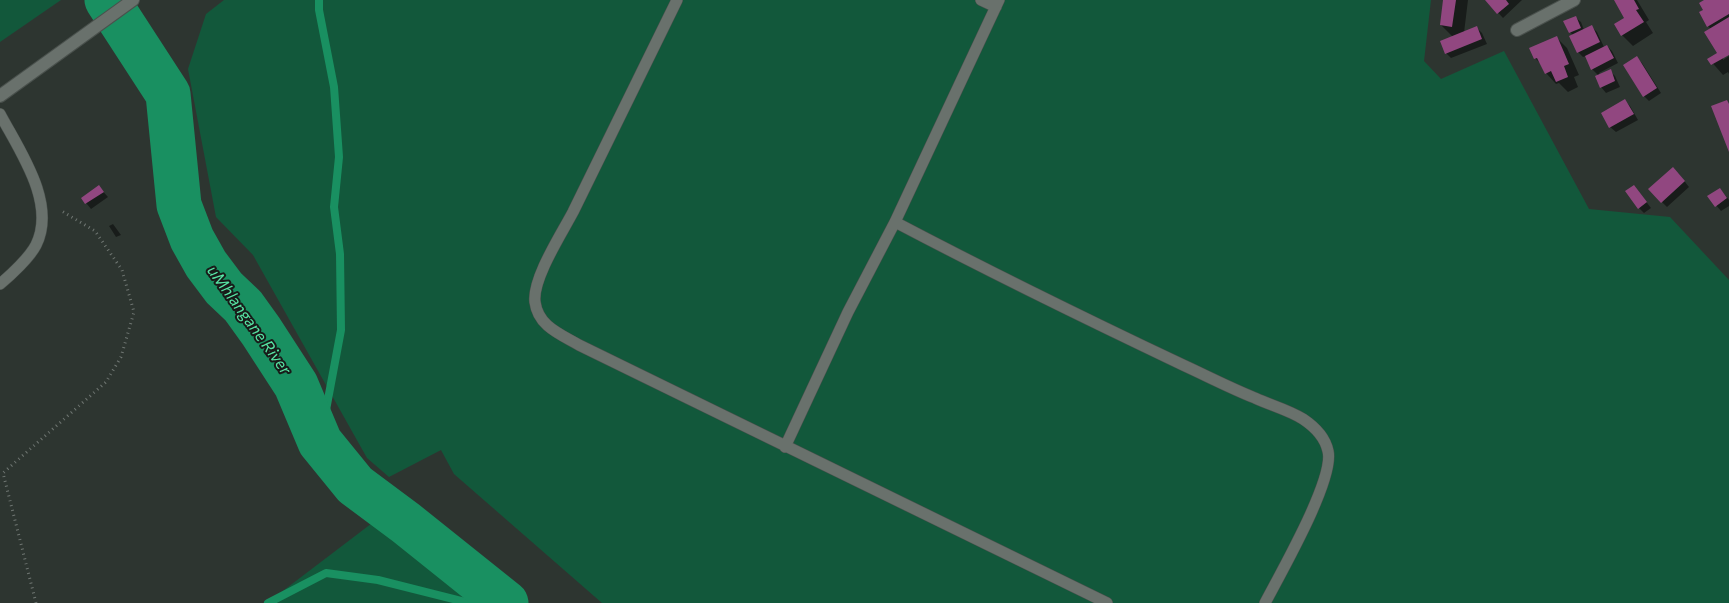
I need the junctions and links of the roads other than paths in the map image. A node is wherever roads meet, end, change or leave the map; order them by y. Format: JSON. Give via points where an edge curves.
{"nodes":[{"id":1,"x":133,"y":0,"type":"edge"},
{"id":2,"x":677,"y":0,"type":"edge"},
{"id":3,"x":982,"y":0,"type":"edge"},
{"id":4,"x":1574,"y":0,"type":"edge"},
{"id":5,"x":998,"y":3,"type":"edge"},
{"id":6,"x":1516,"y":30,"type":"dead end"},
{"id":7,"x":0,"y":96,"type":"edge"},
{"id":8,"x":0,"y":114,"type":"edge"},
{"id":9,"x":896,"y":222,"type":"junction"},
{"id":10,"x":0,"y":284,"type":"edge"},
{"id":11,"x":785,"y":446,"type":"junction"},
{"id":12,"x":1107,"y":603,"type":"edge"},
{"id":13,"x":1266,"y":603,"type":"edge"}],
"edges":[{"from":1,"to":7,"type":"street"},
{"from":2,"to":11,"type":"lane","via":[[542,270],[536,288],[537,311],[555,331],[579,345]]},
{"from":3,"to":5,"type":"lane"},
{"from":4,"to":6,"type":"street"},
{"from":5,"to":9,"type":"lane"},
{"from":8,"to":10,"type":"lane","via":[[31,172],[41,198],[43,223],[36,246]]},
{"from":9,"to":11,"type":"lane","via":[[848,312]]},
{"from":9,"to":13,"type":"lane","via":[[968,261],[1301,418],[1315,428],[1328,452],[1325,479]]},
{"from":11,"to":12,"type":"lane"}]}
